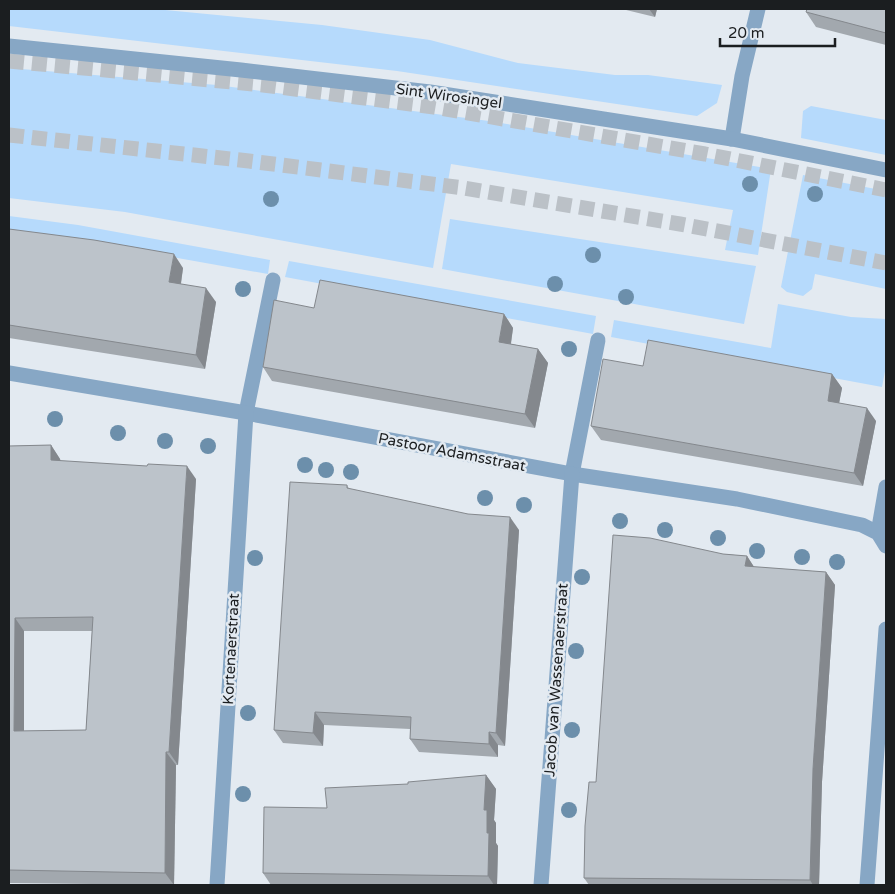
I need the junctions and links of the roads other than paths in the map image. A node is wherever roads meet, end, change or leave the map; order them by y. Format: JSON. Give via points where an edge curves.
{"nodes":[{"id":1,"x":758,"y":9,"type":"edge"},
{"id":2,"x":9,"y":46,"type":"edge"},
{"id":3,"x":732,"y":139,"type":"junction"},
{"id":4,"x":886,"y":170,"type":"edge"},
{"id":5,"x":273,"y":280,"type":"dead end"},
{"id":6,"x":598,"y":340,"type":"dead end"},
{"id":7,"x":9,"y":373,"type":"edge"},
{"id":8,"x":246,"y":413,"type":"junction"},
{"id":9,"x":572,"y":474,"type":"junction"},
{"id":10,"x":886,"y":487,"type":"edge"},
{"id":11,"x":878,"y":533,"type":"junction"},
{"id":12,"x":886,"y":546,"type":"edge"},
{"id":13,"x":886,"y":629,"type":"edge"},
{"id":14,"x":217,"y":885,"type":"edge"},
{"id":15,"x":541,"y":885,"type":"edge"},
{"id":16,"x":866,"y":885,"type":"edge"}],
"edges":[{"from":1,"to":3,"type":"street","via":[[742,76]]},
{"from":2,"to":3,"type":"street","name":"Sint Wirosingel","via":[[430,92]]},
{"from":3,"to":4,"type":"street","name":"Sint Wirosingel"},
{"from":5,"to":8,"type":"street","name":"Kortenaerstraat"},
{"from":6,"to":9,"type":"street","name":"Jacob van Wassenaerstraat"},
{"from":7,"to":8,"type":"street","name":"Pastoor Adamsstraat"},
{"from":8,"to":9,"type":"street","name":"Pastoor Adamsstraat"},
{"from":8,"to":14,"type":"street","name":"Kortenaerstraat"},
{"from":9,"to":11,"type":"street","name":"Pastoor Adamsstraat","via":[[737,500],[862,525]]},
{"from":9,"to":15,"type":"street","name":"Jacob van Wassenaerstraat"},
{"from":10,"to":11,"type":"street"},
{"from":11,"to":12,"type":"street"},
{"from":13,"to":16,"type":"street"}]}
